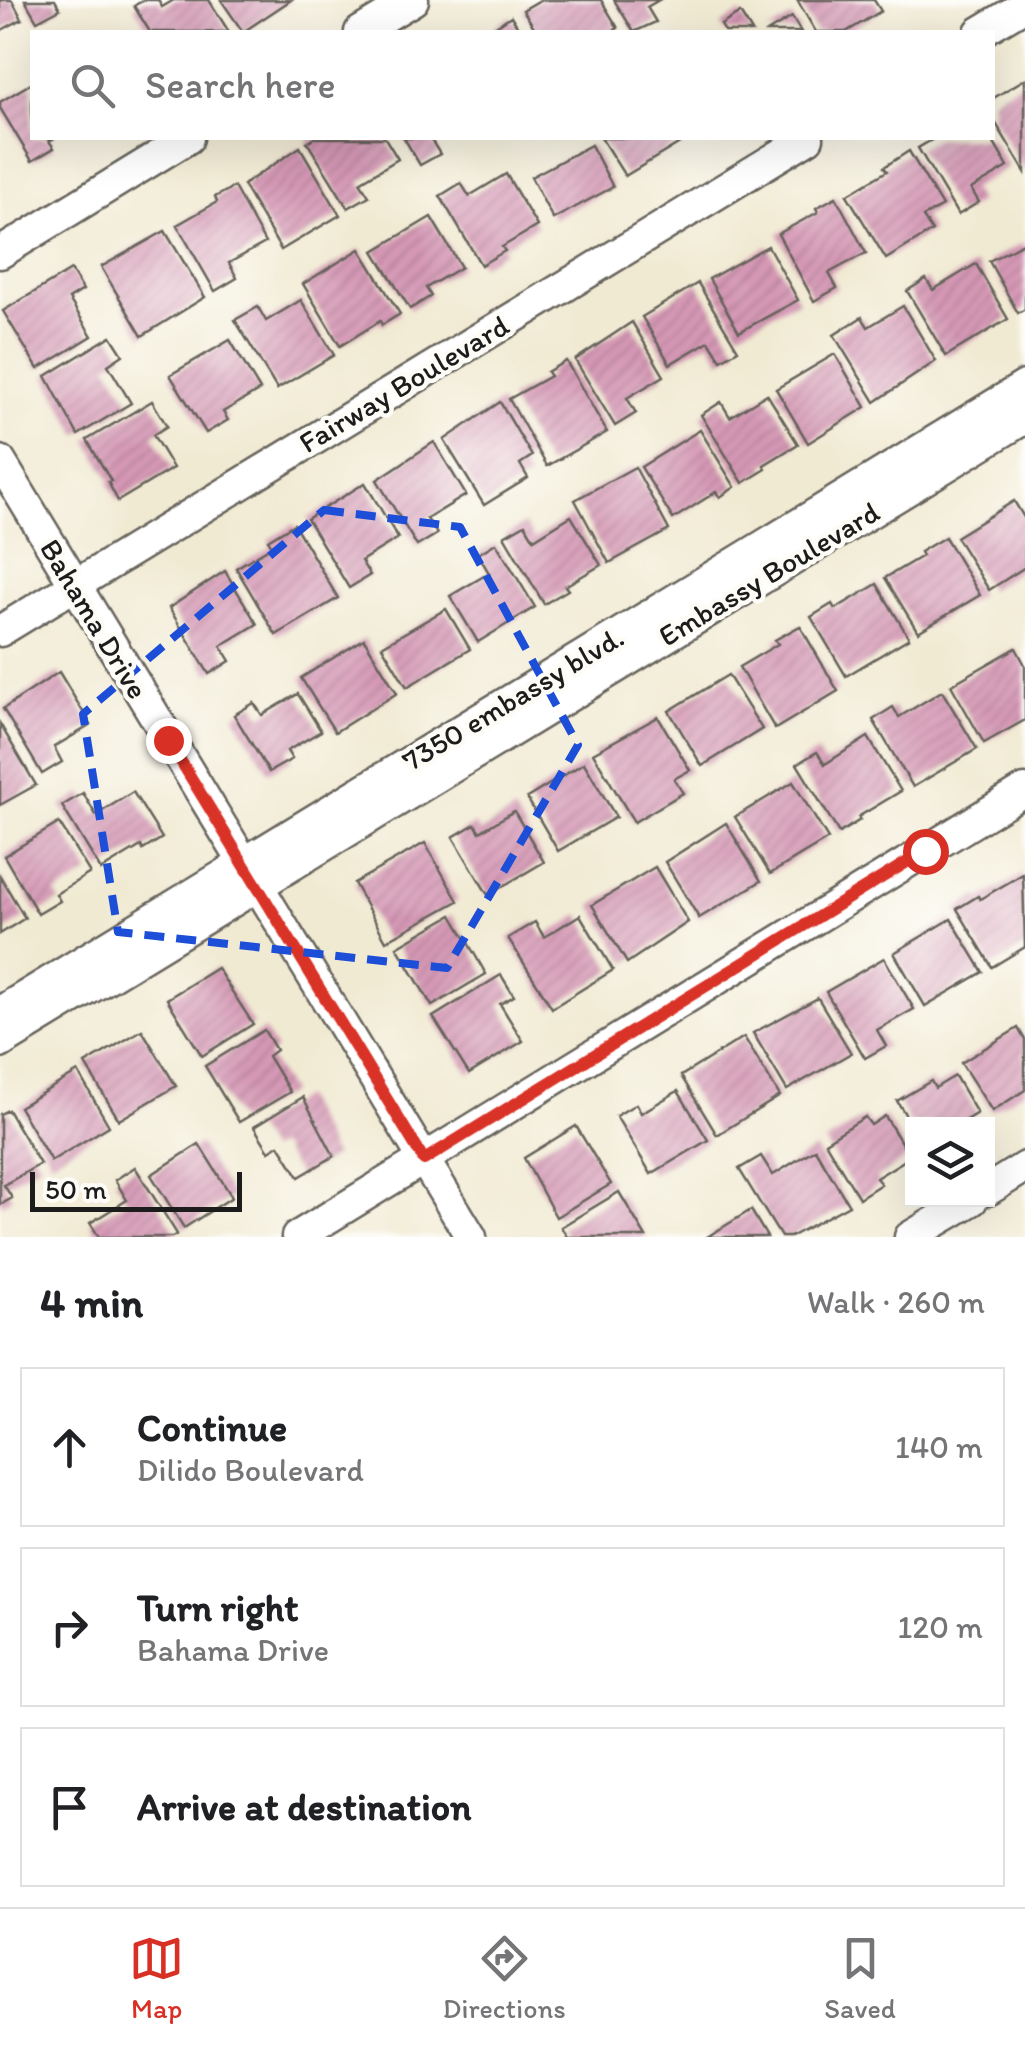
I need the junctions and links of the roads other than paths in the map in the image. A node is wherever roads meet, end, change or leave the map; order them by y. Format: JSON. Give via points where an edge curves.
{"nodes":[{"id":1,"x":413,"y":0,"type":"edge"},
{"id":2,"x":1025,"y":5,"type":"edge"},
{"id":3,"x":363,"y":30,"type":"edge"},
{"id":4,"x":983,"y":30,"type":"edge"},
{"id":5,"x":185,"y":140,"type":"edge"},
{"id":6,"x":805,"y":140,"type":"edge"},
{"id":7,"x":0,"y":253,"type":"edge"},
{"id":8,"x":1025,"y":386,"type":"edge"},
{"id":9,"x":1025,"y":418,"type":"edge"},
{"id":10,"x":0,"y":461,"type":"edge"},
{"id":11,"x":74,"y":586,"type":"junction"},
{"id":12,"x":0,"y":631,"type":"edge"},
{"id":13,"x":1025,"y":790,"type":"edge"},
{"id":14,"x":250,"y":875,"type":"junction"},
{"id":15,"x":0,"y":1012,"type":"edge"},
{"id":16,"x":0,"y":1043,"type":"edge"},
{"id":17,"x":424,"y":1160,"type":"junction"},
{"id":18,"x":1025,"y":1167,"type":"edge"},
{"id":19,"x":995,"y":1186,"type":"edge"},
{"id":20,"x":960,"y":1207,"type":"edge"},
{"id":21,"x":297,"y":1237,"type":"edge"},
{"id":22,"x":471,"y":1237,"type":"edge"},
{"id":23,"x":910,"y":1237,"type":"edge"}],
"edges":[{"from":1,"to":3,"type":"street"},
{"from":2,"to":4,"type":"street"},
{"from":5,"to":7,"type":"street"},
{"from":6,"to":11,"type":"street","name":"Fairway Boulevard"},
{"from":8,"to":14,"type":"street","name":"7350 embassy blvd."},
{"from":9,"to":14,"type":"street","name":"Embassy Boulevard"},
{"from":10,"to":11,"type":"street","name":"Bahama Drive"},
{"from":11,"to":12,"type":"street","name":"Fairway Boulevard"},
{"from":11,"to":14,"type":"street","name":"Bahama Drive"},
{"from":13,"to":17,"type":"street"},
{"from":14,"to":15,"type":"street","name":"7350 embassy blvd."},
{"from":14,"to":16,"type":"street","name":"Embassy Boulevard"},
{"from":14,"to":17,"type":"street","name":"Bahama Drive"},
{"from":17,"to":21,"type":"street"},
{"from":17,"to":22,"type":"street","name":"Bahama Drive"},
{"from":18,"to":19,"type":"street"},
{"from":20,"to":23,"type":"street"}]}
